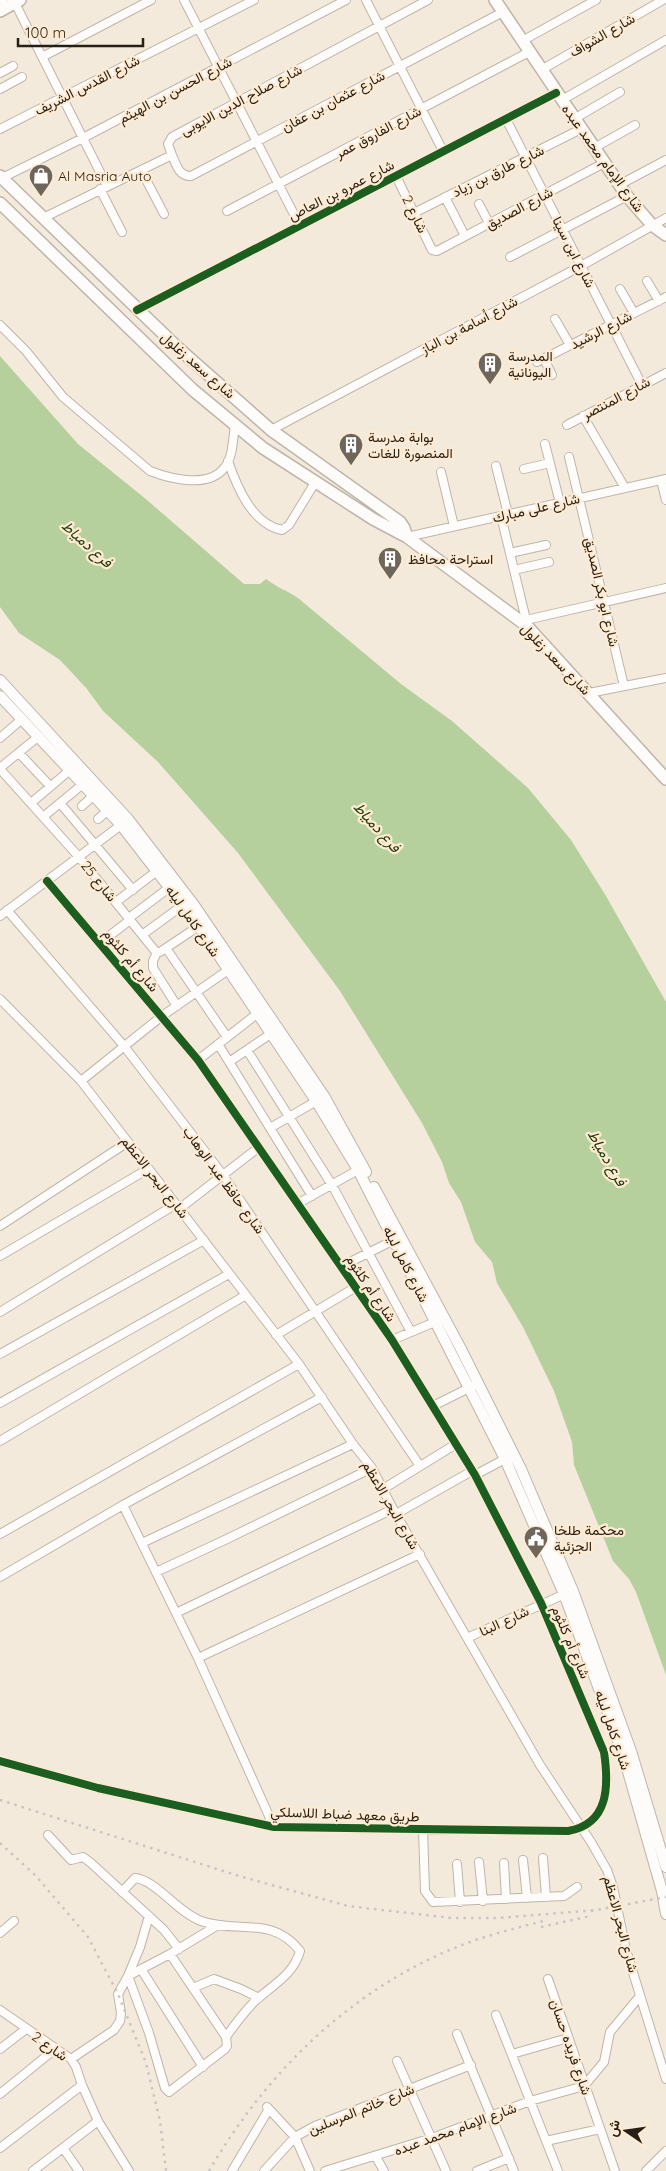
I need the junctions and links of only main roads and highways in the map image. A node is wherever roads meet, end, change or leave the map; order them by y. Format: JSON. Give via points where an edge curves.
{"nodes":[{"id":1,"x":495,"y":0,"type":"edge"},
{"id":2,"x":18,"y":1,"type":"edge"},
{"id":3,"x":0,"y":11,"type":"edge"},
{"id":4,"x":1,"y":177,"type":"edge"},
{"id":5,"x":0,"y":203,"type":"edge"},
{"id":6,"x":666,"y":235,"type":"edge"},
{"id":7,"x":76,"y":250,"type":"junction"},
{"id":8,"x":54,"y":255,"type":"junction"},
{"id":9,"x":73,"y":274,"type":"junction"},
{"id":10,"x":407,"y":537,"type":"junction"},
{"id":11,"x":666,"y":779,"type":"edge"}],
"edges":[{"from":1,"to":6,"type":"main road","name":"شارع الإمام محمد عبده","via":[[626,196],[652,225]]},
{"from":2,"to":3,"type":"main road"},
{"from":4,"to":7,"type":"main road","name":"شارع سعد زغلول"},
{"from":5,"to":8,"type":"main road","name":"شارع سعد زغلول"},
{"from":7,"to":8,"type":"main road","via":[[57,250]]},
{"from":7,"to":9,"type":"main road","via":[[78,270]]},
{"from":7,"to":10,"type":"main road","name":"شارع سعد زغلول","via":[[176,347],[271,430],[400,522]]},
{"from":8,"to":9,"type":"main road","name":"شارع سعد زغلول"},
{"from":9,"to":10,"type":"main road","name":"شارع سعد زغلول","via":[[193,390],[263,448],[373,519]]},
{"from":10,"to":11,"type":"main road","name":"شارع سعد زغلول","via":[[527,623]]}]}
